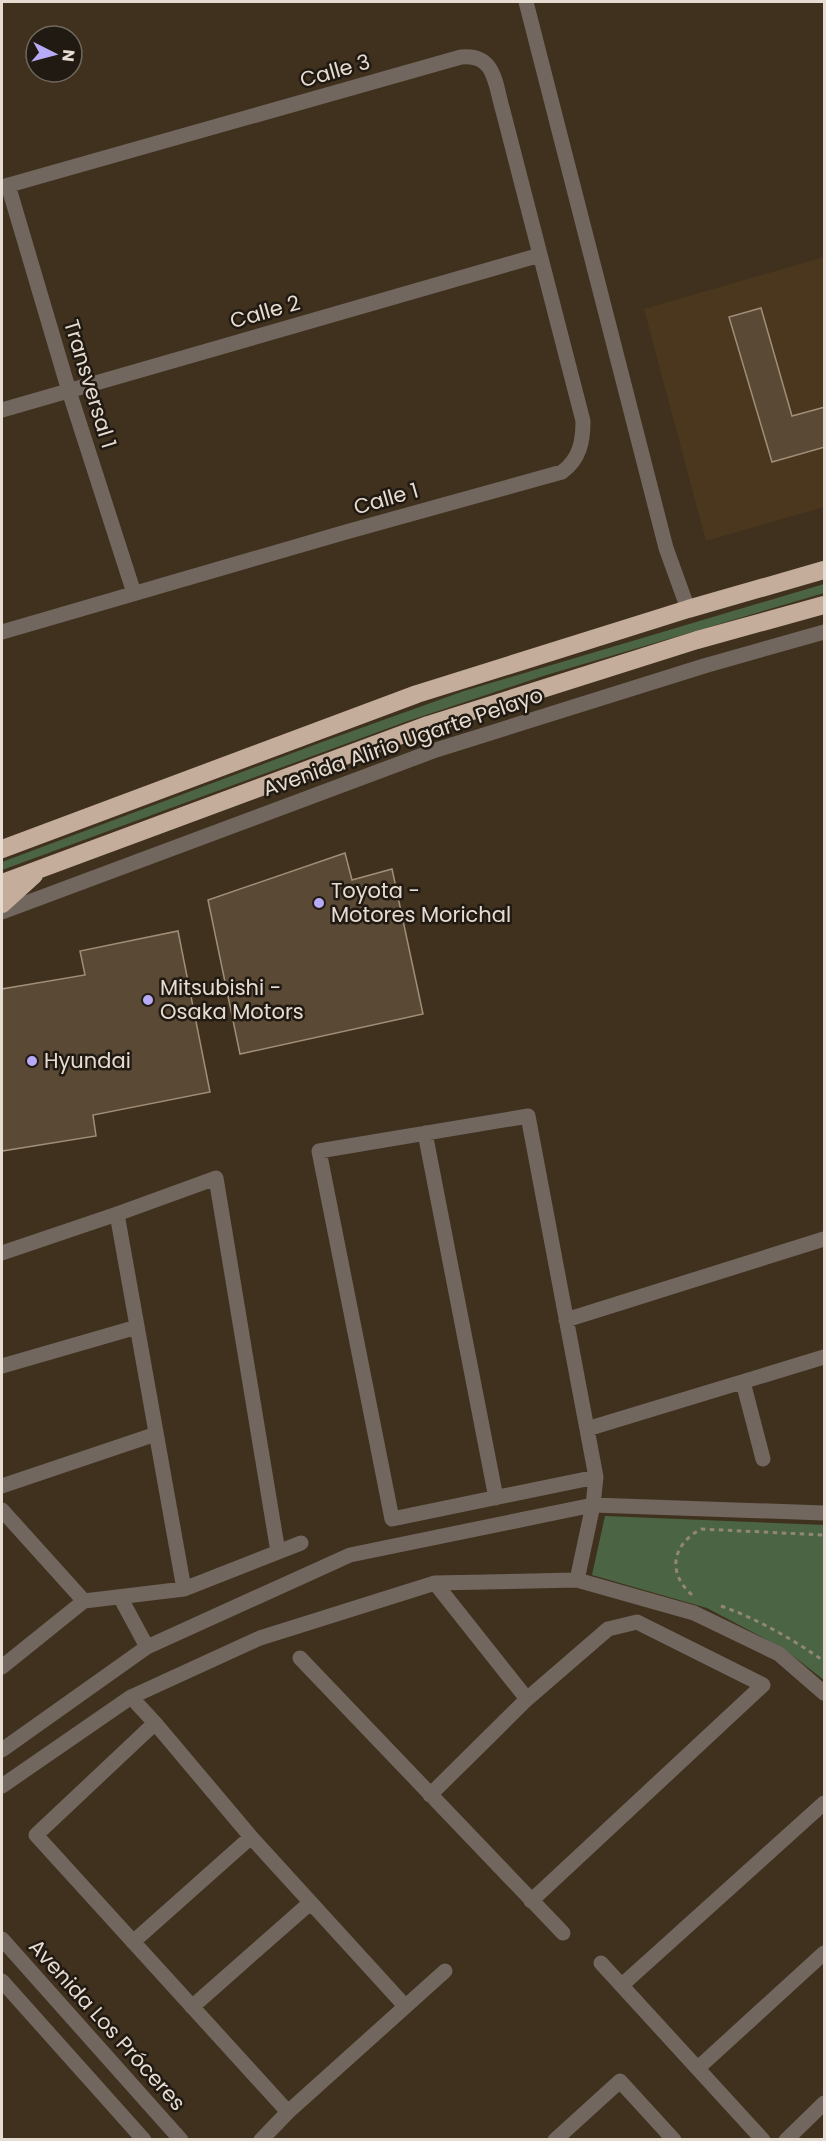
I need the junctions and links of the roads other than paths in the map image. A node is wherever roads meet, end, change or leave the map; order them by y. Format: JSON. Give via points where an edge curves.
{"nodes":[{"id":1,"x":526,"y":2,"type":"edge"},
{"id":2,"x":5,"y":186,"type":"edge"},
{"id":3,"x":540,"y":255,"type":"junction"},
{"id":4,"x":69,"y":391,"type":"junction"},
{"id":5,"x":2,"y":410,"type":"edge"},
{"id":6,"x":825,"y":570,"type":"edge"},
{"id":7,"x":134,"y":593,"type":"junction"},
{"id":8,"x":825,"y":604,"type":"edge"},
{"id":9,"x":688,"y":609,"type":"junction"},
{"id":10,"x":2,"y":632,"type":"edge"},
{"id":11,"x":825,"y":632,"type":"edge"},
{"id":12,"x":2,"y":849,"type":"edge"},
{"id":13,"x":42,"y":868,"type":"junction"},
{"id":14,"x":2,"y":884,"type":"edge"},
{"id":15,"x":2,"y":904,"type":"edge"},
{"id":16,"x":2,"y":912,"type":"edge"},
{"id":17,"x":425,"y":1133,"type":"junction"},
{"id":18,"x":117,"y":1214,"type":"junction"},
{"id":19,"x":825,"y":1239,"type":"edge"},
{"id":20,"x":2,"y":1253,"type":"edge"},
{"id":21,"x":566,"y":1320,"type":"junction"},
{"id":22,"x":137,"y":1327,"type":"junction"},
{"id":23,"x":825,"y":1357,"type":"edge"},
{"id":24,"x":2,"y":1366,"type":"edge"},
{"id":25,"x":743,"y":1382,"type":"junction"},
{"id":26,"x":587,"y":1429,"type":"junction"},
{"id":27,"x":156,"y":1434,"type":"junction"},
{"id":28,"x":763,"y":1459,"type":"dead end"},
{"id":29,"x":596,"y":1477,"type":"junction"},
{"id":30,"x":2,"y":1486,"type":"edge"},
{"id":31,"x":496,"y":1498,"type":"junction"},
{"id":32,"x":593,"y":1505,"type":"junction"},
{"id":33,"x":2,"y":1510,"type":"edge"},
{"id":34,"x":825,"y":1512,"type":"edge"},
{"id":35,"x":301,"y":1543,"type":"dead end"},
{"id":36,"x":278,"y":1552,"type":"junction"},
{"id":37,"x":578,"y":1580,"type":"junction"},
{"id":38,"x":435,"y":1583,"type":"junction"},
{"id":39,"x":184,"y":1589,"type":"junction"},
{"id":40,"x":120,"y":1597,"type":"junction"},
{"id":41,"x":84,"y":1601,"type":"junction"},
{"id":42,"x":147,"y":1647,"type":"junction"},
{"id":43,"x":300,"y":1658,"type":"dead end"},
{"id":44,"x":2,"y":1667,"type":"edge"},
{"id":45,"x":825,"y":1693,"type":"edge"},
{"id":46,"x":131,"y":1698,"type":"junction"},
{"id":47,"x":527,"y":1699,"type":"junction"},
{"id":48,"x":155,"y":1723,"type":"junction"},
{"id":49,"x":2,"y":1750,"type":"edge"},
{"id":50,"x":2,"y":1786,"type":"edge"},
{"id":51,"x":430,"y":1795,"type":"junction"},
{"id":52,"x":825,"y":1803,"type":"edge"},
{"id":53,"x":250,"y":1837,"type":"junction"},
{"id":54,"x":531,"y":1901,"type":"junction"},
{"id":55,"x":310,"y":1903,"type":"junction"},
{"id":56,"x":562,"y":1933,"type":"dead end"},
{"id":57,"x":2,"y":1939,"type":"edge"},
{"id":58,"x":133,"y":1942,"type":"junction"},
{"id":59,"x":825,"y":1953,"type":"edge"},
{"id":60,"x":601,"y":1963,"type":"dead end"},
{"id":61,"x":446,"y":1971,"type":"dead end"},
{"id":62,"x":2,"y":1981,"type":"edge"},
{"id":63,"x":622,"y":1985,"type":"junction"},
{"id":64,"x":405,"y":2006,"type":"junction"},
{"id":65,"x":192,"y":2007,"type":"junction"},
{"id":66,"x":698,"y":2068,"type":"junction"},
{"id":67,"x":825,"y":2103,"type":"edge"},
{"id":68,"x":288,"y":2112,"type":"junction"},
{"id":69,"x":144,"y":2139,"type":"edge"},
{"id":70,"x":181,"y":2139,"type":"edge"},
{"id":71,"x":261,"y":2139,"type":"edge"},
{"id":72,"x":555,"y":2139,"type":"edge"},
{"id":73,"x":674,"y":2139,"type":"edge"},
{"id":74,"x":763,"y":2139,"type":"edge"},
{"id":75,"x":786,"y":2139,"type":"edge"}],
"edges":[{"from":1,"to":9,"type":"street","via":[[666,548]]},
{"from":2,"to":3,"type":"street","name":"Calle 3","via":[[474,56],[490,65]]},
{"from":2,"to":4,"type":"street","name":"Transversal 1"},
{"from":3,"to":4,"type":"street","name":"Calle 2"},
{"from":3,"to":7,"type":"street","name":"Calle 1","via":[[584,421],[581,445],[569,467]]},
{"from":4,"to":5,"type":"street","name":"Calle 2"},
{"from":4,"to":7,"type":"street","name":"Transversal 1"},
{"from":6,"to":9,"type":"highway","name":"Avenida Alirio Ugarte Pelayo"},
{"from":7,"to":10,"type":"street","name":"Calle 1"},
{"from":8,"to":13,"type":"highway","name":"Avenida Alirio Ugarte Pelayo","via":[[428,725]]},
{"from":9,"to":12,"type":"highway","name":"Avenida Alirio Ugarte Pelayo","via":[[417,694]]},
{"from":11,"to":16,"type":"street","name":"Avenida Alirio Ugarte Pelayo","via":[[436,750]]},
{"from":13,"to":14,"type":"highway","name":"Avenida Alirio Ugarte Pelayo"},
{"from":13,"to":15,"type":"highway"},
{"from":17,"to":21,"type":"street","via":[[528,1116]]},
{"from":17,"to":31,"type":"street"},
{"from":17,"to":31,"type":"street","via":[[318,1151],[392,1519]]},
{"from":18,"to":20,"type":"street"},
{"from":18,"to":22,"type":"street"},
{"from":18,"to":36,"type":"street","via":[[216,1178]]},
{"from":19,"to":21,"type":"street"},
{"from":21,"to":26,"type":"street"},
{"from":22,"to":24,"type":"street"},
{"from":22,"to":27,"type":"street"},
{"from":23,"to":25,"type":"street"},
{"from":25,"to":26,"type":"street"},
{"from":25,"to":28,"type":"street"},
{"from":26,"to":29,"type":"street"},
{"from":27,"to":30,"type":"street"},
{"from":27,"to":39,"type":"street"},
{"from":29,"to":31,"type":"street"},
{"from":29,"to":32,"type":"street"},
{"from":32,"to":34,"type":"street"},
{"from":32,"to":37,"type":"street"},
{"from":32,"to":42,"type":"street","via":[[350,1555]]},
{"from":33,"to":41,"type":"street"},
{"from":35,"to":36,"type":"street"},
{"from":36,"to":39,"type":"street"},
{"from":37,"to":38,"type":"street"},
{"from":37,"to":45,"type":"street","via":[[694,1613],[779,1654]]},
{"from":38,"to":46,"type":"street","via":[[260,1638]]},
{"from":38,"to":47,"type":"street"},
{"from":39,"to":40,"type":"street"},
{"from":40,"to":41,"type":"street"},
{"from":40,"to":42,"type":"street"},
{"from":41,"to":44,"type":"street"},
{"from":42,"to":49,"type":"street"},
{"from":43,"to":51,"type":"street"},
{"from":46,"to":48,"type":"street"},
{"from":46,"to":50,"type":"street"},
{"from":47,"to":51,"type":"street"},
{"from":47,"to":54,"type":"street","via":[[608,1629],[637,1622],[763,1686]]},
{"from":48,"to":53,"type":"street"},
{"from":48,"to":58,"type":"street","via":[[36,1834]]},
{"from":51,"to":54,"type":"street"},
{"from":52,"to":63,"type":"street"},
{"from":53,"to":55,"type":"street"},
{"from":53,"to":58,"type":"street"},
{"from":54,"to":56,"type":"street"},
{"from":55,"to":64,"type":"street"},
{"from":55,"to":65,"type":"street"},
{"from":57,"to":70,"type":"street","name":"Avenida Los Próceres"},
{"from":58,"to":65,"type":"street"},
{"from":59,"to":66,"type":"street"},
{"from":60,"to":63,"type":"street"},
{"from":61,"to":64,"type":"street"},
{"from":62,"to":69,"type":"street"},
{"from":63,"to":66,"type":"street"},
{"from":64,"to":68,"type":"street"},
{"from":65,"to":68,"type":"street"},
{"from":66,"to":74,"type":"street"},
{"from":67,"to":75,"type":"street"},
{"from":68,"to":71,"type":"street"},
{"from":72,"to":73,"type":"street","via":[[620,2081]]}]}
